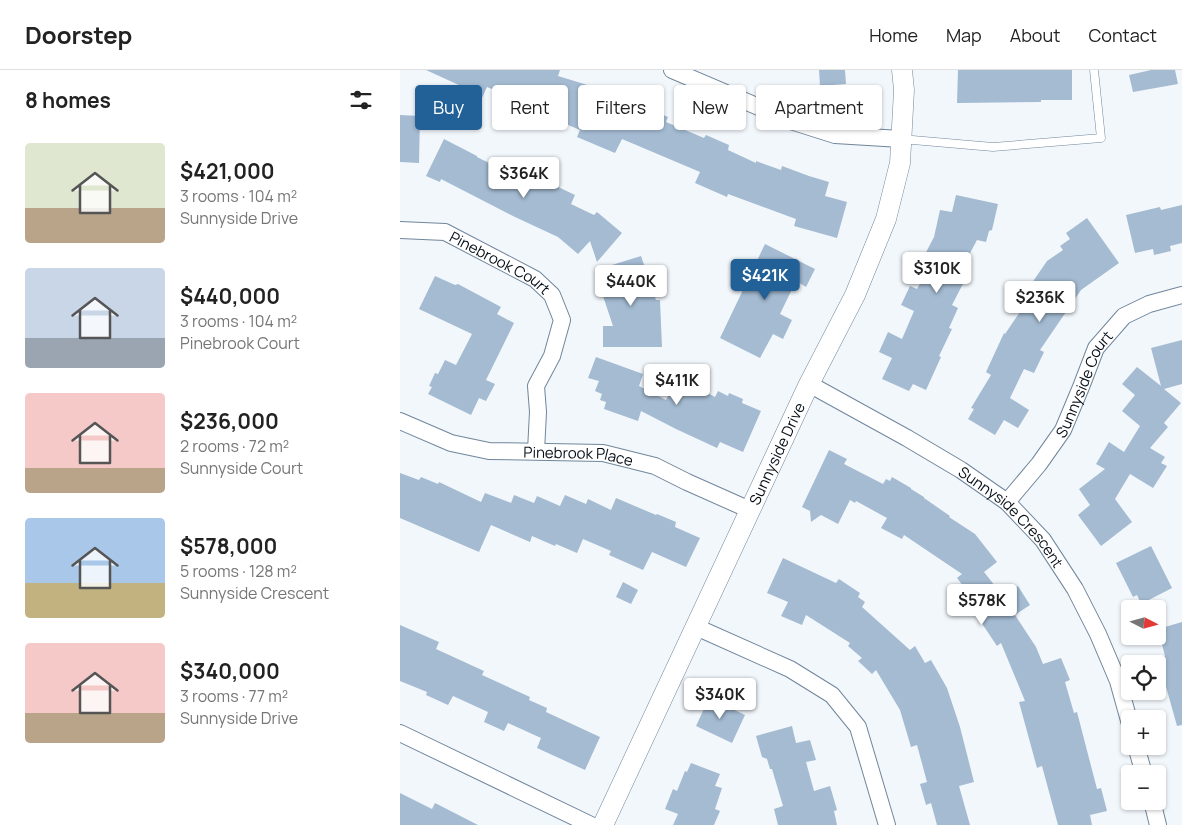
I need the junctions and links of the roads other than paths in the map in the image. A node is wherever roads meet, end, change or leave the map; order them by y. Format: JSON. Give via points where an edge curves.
{"nodes":[{"id":1,"x":672,"y":70,"type":"edge"},
{"id":2,"x":902,"y":70,"type":"edge"},
{"id":3,"x":1094,"y":70,"type":"edge"},
{"id":4,"x":901,"y":140,"type":"junction"},
{"id":5,"x":400,"y":230,"type":"edge"},
{"id":6,"x":1182,"y":296,"type":"edge"},
{"id":7,"x":809,"y":384,"type":"junction"},
{"id":8,"x":400,"y":421,"type":"edge"},
{"id":9,"x":536,"y":451,"type":"junction"},
{"id":10,"x":1006,"y":502,"type":"junction"},
{"id":11,"x":750,"y":510,"type":"junction"},
{"id":12,"x":696,"y":627,"type":"junction"},
{"id":13,"x":1126,"y":710,"type":"edge"},
{"id":14,"x":400,"y":734,"type":"edge"},
{"id":15,"x":1154,"y":810,"type":"edge"},
{"id":16,"x":591,"y":825,"type":"edge"},
{"id":17,"x":603,"y":825,"type":"edge"},
{"id":18,"x":887,"y":825,"type":"edge"},
{"id":19,"x":1158,"y":825,"type":"edge"}],
"edges":[{"from":1,"to":4,"type":"street","via":[[794,122],[835,135]]},
{"from":2,"to":4,"type":"street","name":"Sunnyside Drive"},
{"from":3,"to":4,"type":"lane","via":[[1101,138],[993,147]]},
{"from":4,"to":7,"type":"street","name":"Sunnyside Drive","via":[[900,163],[886,218],[855,295]]},
{"from":5,"to":9,"type":"street","name":"Pinebrook Court","via":[[445,232],[536,279],[552,295],[562,320],[552,356],[536,386]]},
{"from":6,"to":10,"type":"street","name":"Sunnyside Court","via":[[1149,304],[1124,316],[1096,348],[1063,430]]},
{"from":7,"to":10,"type":"street","name":"Sunnyside Crescent","via":[[961,470]]},
{"from":7,"to":11,"type":"street","name":"Sunnyside Drive"},
{"from":8,"to":9,"type":"street","name":"Pinebrook Place","via":[[451,443],[489,451]]},
{"from":9,"to":11,"type":"street","name":"Pinebrook Place","via":[[603,453],[654,466]]},
{"from":10,"to":13,"type":"street","name":"Sunnyside Crescent","via":[[1043,540],[1075,588],[1118,681]]},
{"from":11,"to":12,"type":"street","name":"Sunnyside Drive"},
{"from":12,"to":17,"type":"street","name":"Sunnyside Drive"},
{"from":12,"to":18,"type":"street","via":[[790,669],[832,695],[858,727]]},
{"from":14,"to":16,"type":"street"},
{"from":15,"to":19,"type":"street"}]}
